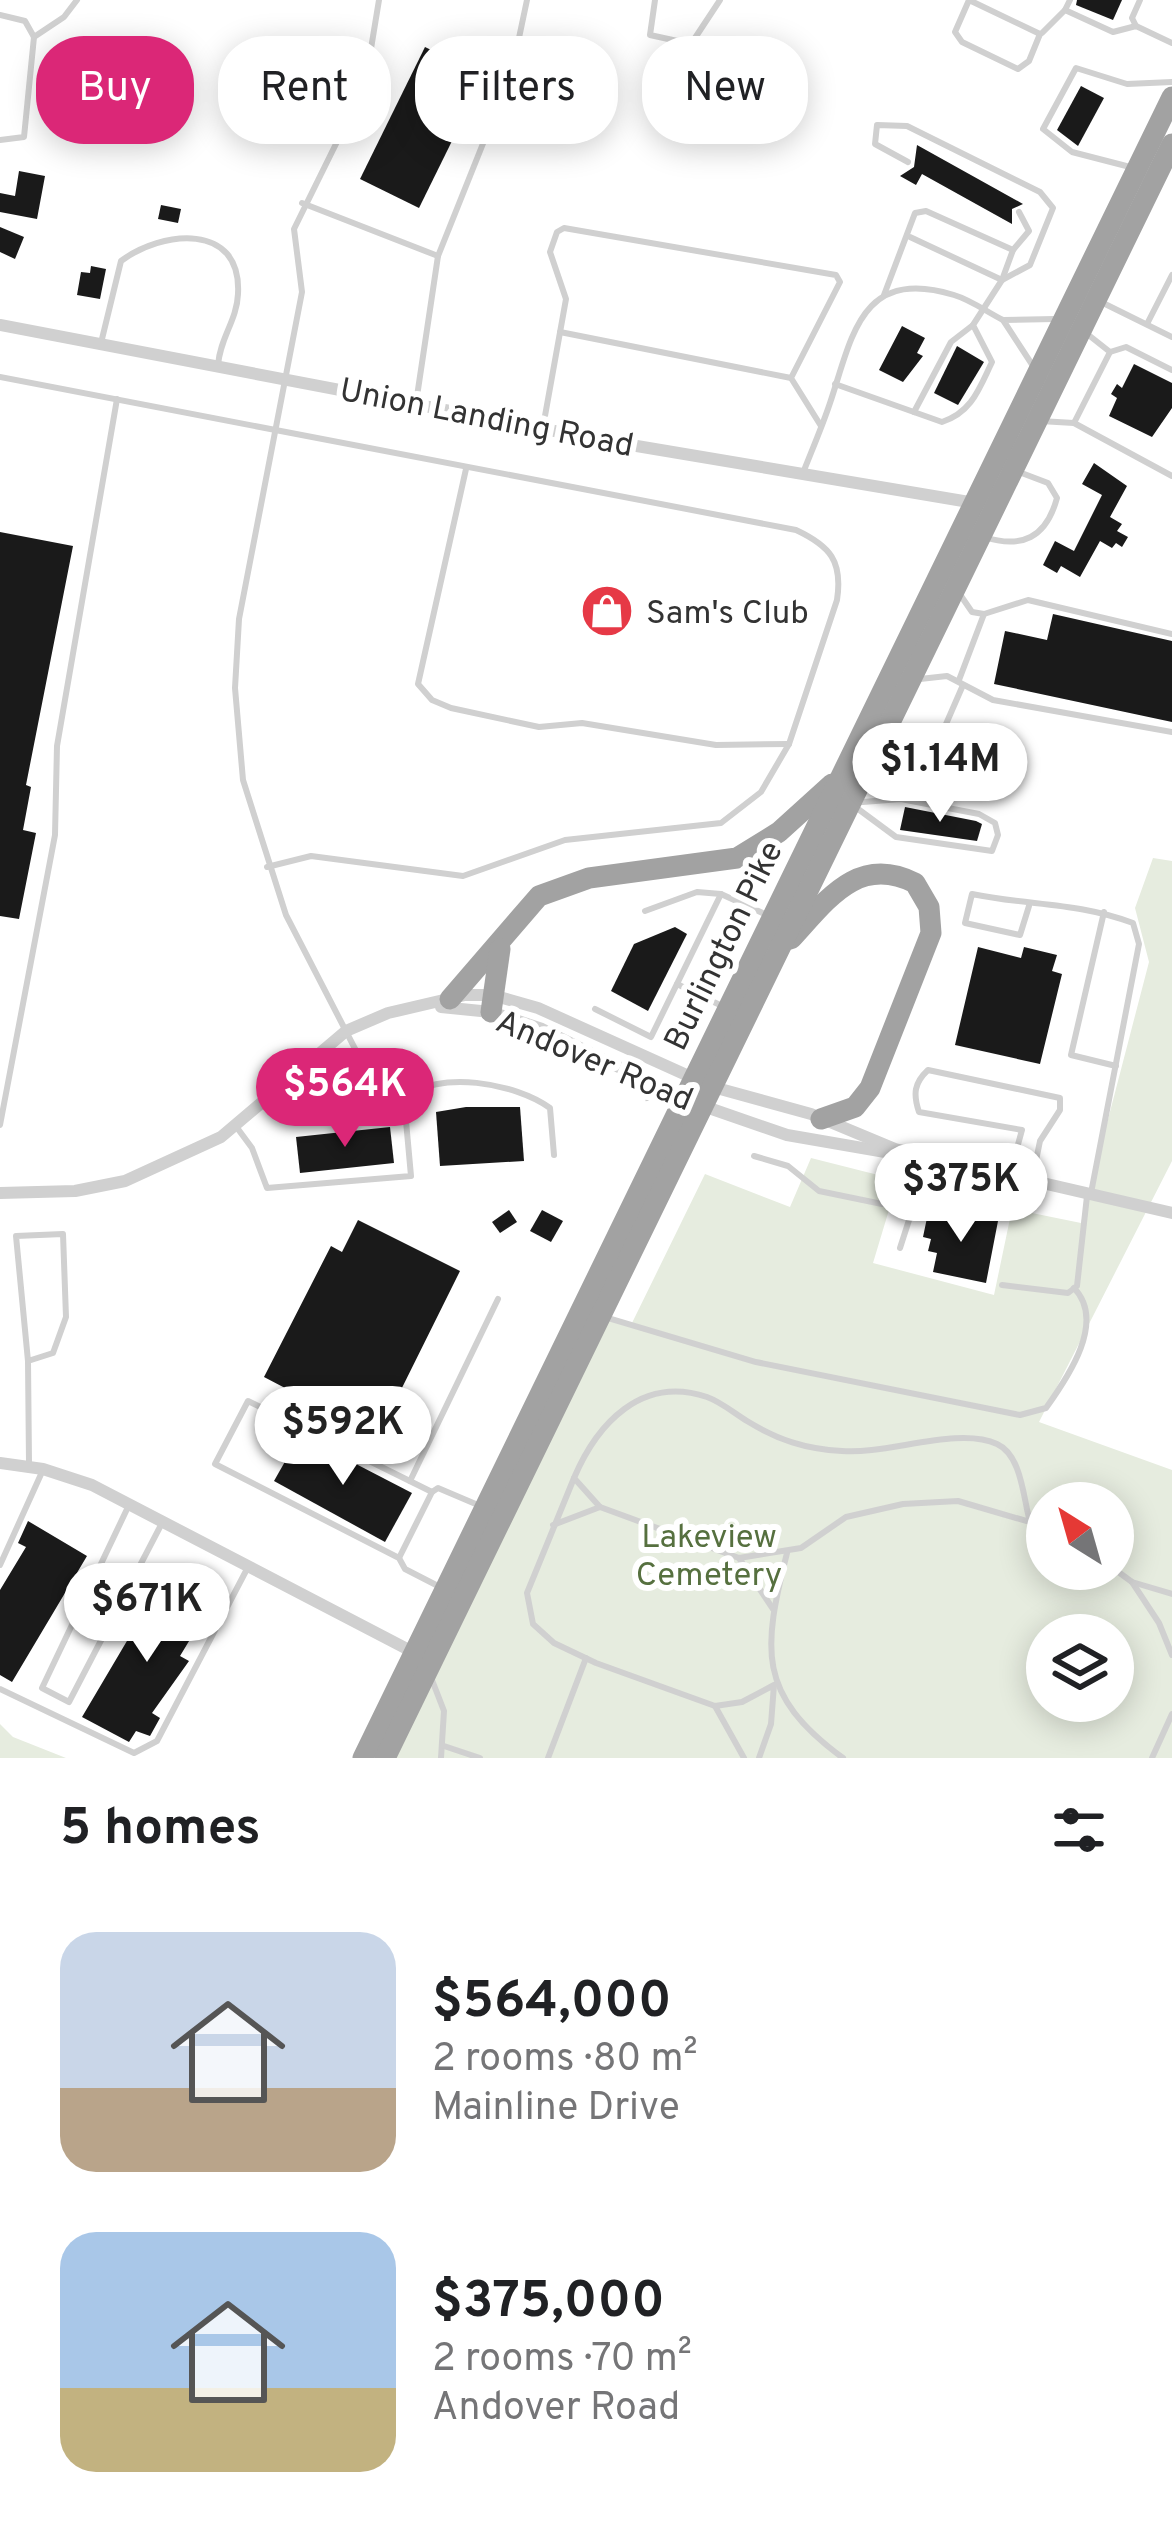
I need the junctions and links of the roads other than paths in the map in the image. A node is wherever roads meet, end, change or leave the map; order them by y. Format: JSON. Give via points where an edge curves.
{"nodes":[{"id":1,"x":77,"y":0,"type":"edge"},
{"id":2,"x":379,"y":0,"type":"edge"},
{"id":3,"x":527,"y":0,"type":"edge"},
{"id":4,"x":655,"y":0,"type":"edge"},
{"id":5,"x":720,"y":0,"type":"edge"},
{"id":6,"x":969,"y":0,"type":"edge"},
{"id":7,"x":1070,"y":0,"type":"edge"},
{"id":8,"x":1140,"y":0,"type":"edge"},
{"id":9,"x":1123,"y":5,"type":"dead end"},
{"id":10,"x":1065,"y":10,"type":"junction"},
{"id":11,"x":1135,"y":11,"type":"junction"},
{"id":12,"x":0,"y":15,"type":"edge"},
{"id":13,"x":1136,"y":26,"type":"junction"},
{"id":14,"x":1040,"y":34,"type":"junction"},
{"id":15,"x":34,"y":37,"type":"junction"},
{"id":16,"x":1172,"y":43,"type":"edge"},
{"id":17,"x":1172,"y":82,"type":"edge"},
{"id":18,"x":1172,"y":97,"type":"edge"},
{"id":19,"x":0,"y":140,"type":"edge"},
{"id":20,"x":1169,"y":154,"type":"edge"},
{"id":21,"x":908,"y":162,"type":"dead end"},
{"id":22,"x":1137,"y":169,"type":"junction"},
{"id":23,"x":302,"y":203,"type":"junction"},
{"id":24,"x":1019,"y":212,"type":"dead end"},
{"id":25,"x":910,"y":237,"type":"junction"},
{"id":26,"x":1013,"y":250,"type":"junction"},
{"id":27,"x":438,"y":256,"type":"junction"},
{"id":28,"x":1172,"y":275,"type":"edge"},
{"id":29,"x":1002,"y":280,"type":"junction"},
{"id":30,"x":884,"y":295,"type":"junction"},
{"id":31,"x":1096,"y":299,"type":"junction"},
{"id":32,"x":984,"y":310,"type":"junction"},
{"id":33,"x":1004,"y":320,"type":"junction"},
{"id":34,"x":1073,"y":324,"type":"junction"},
{"id":35,"x":0,"y":325,"type":"edge"},
{"id":36,"x":973,"y":325,"type":"junction"},
{"id":37,"x":1151,"y":326,"type":"junction"},
{"id":38,"x":560,"y":332,"type":"junction"},
{"id":39,"x":1172,"y":337,"type":"edge"},
{"id":40,"x":101,"y":343,"type":"junction"},
{"id":41,"x":1110,"y":352,"type":"junction"},
{"id":42,"x":218,"y":365,"type":"junction"},
{"id":43,"x":1172,"y":370,"type":"edge"},
{"id":44,"x":1037,"y":374,"type":"junction"},
{"id":45,"x":0,"y":377,"type":"edge"},
{"id":46,"x":285,"y":377,"type":"junction"},
{"id":47,"x":791,"y":378,"type":"junction"},
{"id":48,"x":835,"y":384,"type":"junction"},
{"id":49,"x":117,"y":399,"type":"junction"},
{"id":50,"x":416,"y":403,"type":"junction"},
{"id":51,"x":914,"y":412,"type":"junction"},
{"id":52,"x":1037,"y":421,"type":"junction"},
{"id":53,"x":1074,"y":423,"type":"junction"},
{"id":54,"x":821,"y":426,"type":"junction"},
{"id":55,"x":543,"y":428,"type":"junction"},
{"id":56,"x":276,"y":433,"type":"junction"},
{"id":57,"x":466,"y":469,"type":"junction"},
{"id":58,"x":1013,"y":470,"type":"junction"},
{"id":59,"x":802,"y":476,"type":"junction"},
{"id":60,"x":1172,"y":476,"type":"edge"},
{"id":61,"x":975,"y":503,"type":"junction"},
{"id":62,"x":980,"y":536,"type":"junction"},
{"id":63,"x":955,"y":588,"type":"junction"},
{"id":64,"x":984,"y":614,"type":"junction"},
{"id":65,"x":1172,"y":634,"type":"edge"},
{"id":66,"x":910,"y":680,"type":"junction"},
{"id":67,"x":961,"y":682,"type":"junction"},
{"id":68,"x":1172,"y":732,"type":"edge"},
{"id":69,"x":789,"y":744,"type":"junction"},
{"id":70,"x":872,"y":757,"type":"junction"},
{"id":71,"x":926,"y":770,"type":"junction"},
{"id":72,"x":843,"y":773,"type":"junction"},
{"id":73,"x":985,"y":784,"type":"dead end"},
{"id":74,"x":850,"y":803,"type":"junction"},
{"id":75,"x":266,"y":867,"type":"junction"},
{"id":76,"x":721,"y":894,"type":"junction"},
{"id":77,"x":1029,"y":906,"type":"junction"},
{"id":78,"x":645,"y":911,"type":"dead end"},
{"id":79,"x":1104,"y":912,"type":"junction"},
{"id":80,"x":772,"y":917,"type":"junction"},
{"id":81,"x":503,"y":937,"type":"junction"},
{"id":82,"x":774,"y":958,"type":"junction"},
{"id":83,"x":677,"y":984,"type":"junction"},
{"id":84,"x":439,"y":1002,"type":"junction"},
{"id":85,"x":492,"y":1004,"type":"junction"},
{"id":86,"x":596,"y":1009,"type":"dead end"},
{"id":87,"x":727,"y":1009,"type":"junction"},
{"id":88,"x":346,"y":1031,"type":"junction"},
{"id":89,"x":1115,"y":1066,"type":"junction"},
{"id":90,"x":698,"y":1093,"type":"junction"},
{"id":91,"x":404,"y":1099,"type":"junction"},
{"id":92,"x":821,"y":1119,"type":"junction"},
{"id":93,"x":0,"y":1125,"type":"edge"},
{"id":94,"x":235,"y":1125,"type":"junction"},
{"id":95,"x":554,"y":1155,"type":"dead end"},
{"id":96,"x":754,"y":1156,"type":"dead end"},
{"id":97,"x":925,"y":1158,"type":"junction"},
{"id":98,"x":1010,"y":1176,"type":"junction"},
{"id":99,"x":1032,"y":1180,"type":"junction"},
{"id":100,"x":0,"y":1192,"type":"edge"},
{"id":101,"x":1089,"y":1193,"type":"junction"},
{"id":102,"x":911,"y":1204,"type":"junction"},
{"id":103,"x":1172,"y":1213,"type":"edge"},
{"id":104,"x":900,"y":1248,"type":"dead end"},
{"id":105,"x":1002,"y":1285,"type":"dead end"},
{"id":106,"x":1075,"y":1288,"type":"junction"},
{"id":107,"x":498,"y":1299,"type":"dead end"},
{"id":108,"x":598,"y":1316,"type":"junction"},
{"id":109,"x":28,"y":1361,"type":"junction"},
{"id":110,"x":0,"y":1463,"type":"edge"},
{"id":111,"x":36,"y":1468,"type":"junction"},
{"id":112,"x":574,"y":1478,"type":"junction"},
{"id":113,"x":410,"y":1481,"type":"junction"},
{"id":114,"x":432,"y":1492,"type":"junction"},
{"id":115,"x":129,"y":1504,"type":"junction"},
{"id":116,"x":1026,"y":1506,"type":"edge"},
{"id":117,"x":482,"y":1507,"type":"junction"},
{"id":118,"x":600,"y":1507,"type":"junction"},
{"id":119,"x":1026,"y":1517,"type":"edge"},
{"id":120,"x":163,"y":1521,"type":"junction"},
{"id":121,"x":553,"y":1525,"type":"junction"},
{"id":122,"x":787,"y":1553,"type":"junction"},
{"id":123,"x":399,"y":1558,"type":"junction"},
{"id":124,"x":739,"y":1558,"type":"junction"},
{"id":125,"x":0,"y":1564,"type":"edge"},
{"id":126,"x":249,"y":1567,"type":"junction"},
{"id":127,"x":1134,"y":1583,"type":"edge"},
{"id":128,"x":1134,"y":1585,"type":"edge"},
{"id":129,"x":442,"y":1588,"type":"junction"},
{"id":130,"x":1172,"y":1594,"type":"edge"},
{"id":131,"x":773,"y":1609,"type":"junction"},
{"id":132,"x":1170,"y":1640,"type":"edge"},
{"id":133,"x":1172,"y":1655,"type":"edge"},
{"id":134,"x":419,"y":1658,"type":"junction"},
{"id":135,"x":586,"y":1658,"type":"junction"},
{"id":136,"x":774,"y":1685,"type":"junction"},
{"id":137,"x":0,"y":1689,"type":"edge"},
{"id":138,"x":716,"y":1706,"type":"junction"},
{"id":139,"x":1172,"y":1714,"type":"edge"},
{"id":140,"x":444,"y":1746,"type":"junction"},
{"id":141,"x":363,"y":1758,"type":"edge"},
{"id":142,"x":385,"y":1758,"type":"edge"},
{"id":143,"x":441,"y":1758,"type":"edge"},
{"id":144,"x":480,"y":1758,"type":"edge"},
{"id":145,"x":548,"y":1758,"type":"edge"},
{"id":146,"x":744,"y":1758,"type":"edge"},
{"id":147,"x":760,"y":1758,"type":"edge"},
{"id":148,"x":843,"y":1758,"type":"edge"},
{"id":149,"x":1152,"y":1758,"type":"edge"}],
"edges":[{"from":1,"to":15,"type":"lane"},
{"from":2,"to":23,"type":"lane","via":[[365,85]]},
{"from":3,"to":27,"type":"lane","via":[[512,71]]},
{"from":4,"to":5,"type":"lane","via":[[650,35],[691,44]]},
{"from":6,"to":14,"type":"lane"},
{"from":6,"to":14,"type":"lane","via":[[955,32],[962,42],[1018,69]]},
{"from":7,"to":10,"type":"lane"},
{"from":8,"to":11,"type":"lane"},
{"from":9,"to":11,"type":"lane"},
{"from":10,"to":13,"type":"lane","via":[[1113,32]]},
{"from":10,"to":14,"type":"lane"},
{"from":11,"to":13,"type":"lane"},
{"from":12,"to":15,"type":"lane","via":[[25,21]]},
{"from":13,"to":16,"type":"lane"},
{"from":15,"to":19,"type":"lane","via":[[24,136]]},
{"from":17,"to":22,"type":"lane","via":[[1127,84],[1076,68],[1043,129],[1072,152]]},
{"from":18,"to":22,"type":"highway","name":"Burlington Pike"},
{"from":20,"to":31,"type":"highway","name":"Burlington Pike"},
{"from":21,"to":29,"type":"lane","via":[[875,144],[877,125],[907,126],[1051,200],[1053,217],[1030,265]]},
{"from":22,"to":34,"type":"highway","name":"Burlington Pike"},
{"from":23,"to":27,"type":"lane"},
{"from":23,"to":46,"type":"lane","via":[[294,229],[302,292]]},
{"from":24,"to":26,"type":"lane","via":[[1029,231]]},
{"from":25,"to":26,"type":"lane","via":[[910,218],[926,211]]},
{"from":25,"to":29,"type":"lane"},
{"from":25,"to":30,"type":"lane"},
{"from":26,"to":29,"type":"lane"},
{"from":27,"to":50,"type":"lane"},
{"from":28,"to":37,"type":"lane"},
{"from":29,"to":32,"type":"lane"},
{"from":30,"to":32,"type":"lane","via":[[933,291]]},
{"from":30,"to":48,"type":"lane","via":[[865,308],[846,342]]},
{"from":31,"to":34,"type":"highway","name":"Burlington Pike"},
{"from":31,"to":37,"type":"lane"},
{"from":32,"to":33,"type":"lane"},
{"from":32,"to":36,"type":"lane"},
{"from":33,"to":34,"type":"lane"},
{"from":33,"to":44,"type":"lane"},
{"from":34,"to":41,"type":"lane"},
{"from":34,"to":44,"type":"highway","name":"Burlington Pike"},
{"from":34,"to":52,"type":"highway","name":"Burlington Pike"},
{"from":35,"to":40,"type":"street","name":"Union Landing Road"},
{"from":36,"to":51,"type":"lane","via":[[951,342]]},
{"from":36,"to":51,"type":"lane","via":[[992,362],[971,405],[942,422]]},
{"from":37,"to":39,"type":"lane"},
{"from":38,"to":47,"type":"lane"},
{"from":38,"to":47,"type":"lane","via":[[566,299],[550,252],[564,228],[836,275]]},
{"from":38,"to":55,"type":"lane"},
{"from":40,"to":42,"type":"street","name":"Union Landing Road"},
{"from":40,"to":42,"type":"lane","via":[[121,261],[155,240],[191,235],[223,251],[238,283]]},
{"from":41,"to":43,"type":"lane","via":[[1126,347]]},
{"from":41,"to":53,"type":"lane"},
{"from":42,"to":46,"type":"street","name":"Union Landing Road"},
{"from":44,"to":61,"type":"highway","name":"Burlington Pike"},
{"from":45,"to":49,"type":"lane"},
{"from":46,"to":50,"type":"street","name":"Union Landing Road"},
{"from":46,"to":56,"type":"lane"},
{"from":47,"to":54,"type":"lane"},
{"from":48,"to":51,"type":"lane"},
{"from":48,"to":54,"type":"lane"},
{"from":49,"to":56,"type":"lane"},
{"from":49,"to":93,"type":"lane","via":[[57,746],[55,835]]},
{"from":50,"to":55,"type":"street","name":"Union Landing Road"},
{"from":52,"to":53,"type":"lane"},
{"from":52,"to":58,"type":"highway","name":"Burlington Pike"},
{"from":53,"to":60,"type":"lane"},
{"from":54,"to":59,"type":"lane"},
{"from":55,"to":59,"type":"street","name":"Union Landing Road"},
{"from":56,"to":57,"type":"lane"},
{"from":56,"to":75,"type":"lane","via":[[239,619],[235,688],[243,780]]},
{"from":57,"to":69,"type":"lane","via":[[796,530],[822,542],[841,575]]},
{"from":57,"to":69,"type":"lane","via":[[418,684],[432,700],[539,727],[582,723],[716,745]]},
{"from":58,"to":62,"type":"highway","name":"Burlington Pike"},
{"from":58,"to":62,"type":"lane","via":[[1048,483],[1057,498],[1051,521],[1034,538],[1009,545]]},
{"from":59,"to":61,"type":"street","name":"Union Landing Road"},
{"from":61,"to":72,"type":"highway","name":"Burlington Pike"},
{"from":62,"to":63,"type":"highway","name":"Burlington Pike"},
{"from":63,"to":64,"type":"lane","via":[[972,612]]},
{"from":63,"to":66,"type":"highway","name":"Burlington Pike"},
{"from":64,"to":65,"type":"lane","via":[[1028,600]]},
{"from":64,"to":67,"type":"lane"},
{"from":66,"to":67,"type":"lane"},
{"from":66,"to":70,"type":"highway","name":"Burlington Pike"},
{"from":67,"to":68,"type":"lane","via":[[993,700]]},
{"from":67,"to":71,"type":"lane"},
{"from":69,"to":75,"type":"lane","via":[[761,792],[703,828],[565,840],[463,876],[311,856]]},
{"from":70,"to":71,"type":"lane"},
{"from":70,"to":74,"type":"highway","name":"Burlington Pike"},
{"from":71,"to":73,"type":"lane"},
{"from":72,"to":80,"type":"highway","name":"Burlington Pike"},
{"from":72,"to":81,"type":"highway","via":[[737,858],[563,883],[538,896]]},
{"from":74,"to":74,"type":"lane","via":[[901,799],[979,814],[998,835],[992,851],[980,853],[896,837]]},
{"from":74,"to":82,"type":"highway","name":"Burlington Pike"},
{"from":75,"to":88,"type":"lane"},
{"from":76,"to":78,"type":"lane","via":[[697,892]]},
{"from":76,"to":80,"type":"lane"},
{"from":76,"to":83,"type":"lane"},
{"from":77,"to":77,"type":"lane","via":[[973,894],[964,923],[1020,935]]},
{"from":77,"to":79,"type":"lane"},
{"from":79,"to":89,"type":"lane","via":[[1133,923],[1139,944]]},
{"from":79,"to":89,"type":"lane","via":[[1070,1055]]},
{"from":80,"to":87,"type":"highway","name":"Burlington Pike"},
{"from":81,"to":84,"type":"highway"},
{"from":81,"to":85,"type":"highway"},
{"from":82,"to":90,"type":"highway","name":"Burlington Pike"},
{"from":82,"to":92,"type":"highway","via":[[853,878],[897,874],[915,883],[929,907],[931,933],[870,1088],[855,1107]]},
{"from":83,"to":86,"type":"lane","via":[[651,1037]]},
{"from":83,"to":87,"type":"lane"},
{"from":84,"to":85,"type":"street","name":"Andover Road"},
{"from":84,"to":85,"type":"street","name":"Andover Road"},
{"from":84,"to":88,"type":"street"},
{"from":85,"to":90,"type":"street","name":"Andover Road"},
{"from":85,"to":90,"type":"street","name":"Andover Road","via":[[538,1008]]},
{"from":87,"to":90,"type":"highway","name":"Burlington Pike"},
{"from":88,"to":91,"type":"lane","via":[[367,1072]]},
{"from":88,"to":94,"type":"street"},
{"from":89,"to":101,"type":"lane"},
{"from":90,"to":92,"type":"street","name":"Andover Road"},
{"from":90,"to":97,"type":"street","name":"Andover Road","via":[[788,1135]]},
{"from":90,"to":108,"type":"highway","name":"Burlington Pike"},
{"from":90,"to":117,"type":"highway","name":"Burlington Pike"},
{"from":91,"to":94,"type":"lane","via":[[411,1176],[267,1188]]},
{"from":91,"to":95,"type":"lane","via":[[417,1087],[503,1083],[550,1108]]},
{"from":92,"to":97,"type":"street","name":"Andover Road"},
{"from":94,"to":100,"type":"street","via":[[125,1181]]},
{"from":96,"to":102,"type":"lane","via":[[788,1166],[819,1191]]},
{"from":97,"to":98,"type":"street","name":"Andover Road"},
{"from":97,"to":102,"type":"lane"},
{"from":98,"to":99,"type":"street","name":"Andover Road"},
{"from":98,"to":99,"type":"lane","via":[[1022,1130],[919,1112],[914,1097],[928,1070],[1060,1097]]},
{"from":99,"to":101,"type":"street","name":"Andover Road"},
{"from":101,"to":103,"type":"street","name":"Andover Road"},
{"from":101,"to":106,"type":"lane"},
{"from":102,"to":104,"type":"lane"},
{"from":105,"to":106,"type":"lane"},
{"from":106,"to":108,"type":"lane","via":[[1089,1324],[1046,1408],[1020,1415],[756,1362]]},
{"from":107,"to":113,"type":"lane"},
{"from":108,"to":134,"type":"highway","name":"Burlington Pike"},
{"from":109,"to":109,"type":"lane","via":[[16,1236],[63,1234],[66,1317],[53,1353]]},
{"from":109,"to":111,"type":"lane"},
{"from":110,"to":111,"type":"street"},
{"from":111,"to":115,"type":"street"},
{"from":111,"to":125,"type":"lane"},
{"from":112,"to":116,"type":"lane","via":[[605,1421],[631,1402],[672,1391],[708,1397],[794,1446],[848,1452],[975,1439],[1000,1445],[1015,1462]]},
{"from":112,"to":118,"type":"lane"},
{"from":112,"to":121,"type":"lane"},
{"from":113,"to":114,"type":"lane"},
{"from":113,"to":123,"type":"lane","via":[[248,1400],[215,1464]]},
{"from":114,"to":117,"type":"lane"},
{"from":114,"to":123,"type":"lane"},
{"from":115,"to":120,"type":"street"},
{"from":115,"to":120,"type":"lane","via":[[42,1688],[69,1702]]},
{"from":117,"to":129,"type":"highway","name":"Burlington Pike"},
{"from":118,"to":121,"type":"lane"},
{"from":118,"to":124,"type":"lane"},
{"from":119,"to":122,"type":"lane","via":[[958,1501],[903,1504],[846,1517]]},
{"from":120,"to":126,"type":"street"},
{"from":121,"to":135,"type":"lane","via":[[527,1593],[533,1624]]},
{"from":122,"to":124,"type":"lane"},
{"from":122,"to":131,"type":"lane"},
{"from":123,"to":129,"type":"lane"},
{"from":124,"to":131,"type":"lane"},
{"from":126,"to":134,"type":"street"},
{"from":126,"to":137,"type":"lane","via":[[157,1741],[134,1753]]},
{"from":127,"to":130,"type":"lane"},
{"from":128,"to":132,"type":"lane"},
{"from":129,"to":134,"type":"highway","name":"Burlington Pike"},
{"from":131,"to":136,"type":"lane"},
{"from":132,"to":133,"type":"lane"},
{"from":134,"to":140,"type":"lane","via":[[445,1712]]},
{"from":134,"to":141,"type":"highway","name":"Burlington Pike"},
{"from":134,"to":142,"type":"highway","name":"Burlington Pike"},
{"from":135,"to":138,"type":"lane"},
{"from":135,"to":145,"type":"lane"},
{"from":136,"to":138,"type":"lane"},
{"from":136,"to":147,"type":"lane"},
{"from":136,"to":148,"type":"lane"},
{"from":138,"to":146,"type":"lane"},
{"from":139,"to":149,"type":"lane"},
{"from":140,"to":143,"type":"lane"},
{"from":140,"to":144,"type":"lane"}]}
